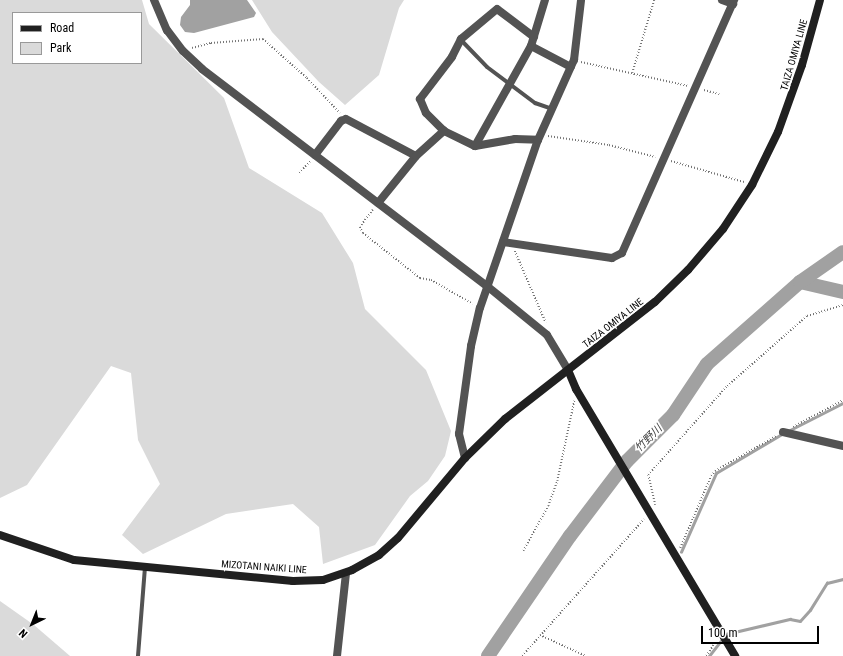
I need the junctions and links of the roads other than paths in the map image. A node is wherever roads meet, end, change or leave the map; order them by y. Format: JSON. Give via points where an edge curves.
{"nodes":[{"id":1,"x":154,"y":0,"type":"edge"},
{"id":2,"x":546,"y":0,"type":"edge"},
{"id":3,"x":581,"y":0,"type":"edge"},
{"id":4,"x":722,"y":0,"type":"edge"},
{"id":5,"x":820,"y":0,"type":"edge"},
{"id":6,"x":734,"y":2,"type":"edge"},
{"id":7,"x":534,"y":37,"type":"junction"},
{"id":8,"x":461,"y":39,"type":"junction"},
{"id":9,"x":531,"y":46,"type":"junction"},
{"id":10,"x":573,"y":64,"type":"junction"},
{"id":11,"x":509,"y":82,"type":"junction"},
{"id":12,"x":552,"y":109,"type":"junction"},
{"id":13,"x":444,"y":131,"type":"junction"},
{"id":14,"x":539,"y":137,"type":"junction"},
{"id":15,"x":475,"y":146,"type":"junction"},
{"id":16,"x":316,"y":155,"type":"junction"},
{"id":17,"x":416,"y":156,"type":"junction"},
{"id":18,"x":378,"y":203,"type":"junction"},
{"id":19,"x":507,"y":243,"type":"junction"},
{"id":20,"x":487,"y":286,"type":"junction"},
{"id":21,"x":568,"y":370,"type":"junction"},
{"id":22,"x":783,"y":432,"type":"road end"},
{"id":23,"x":843,"y":446,"type":"edge"},
{"id":24,"x":465,"y":458,"type":"junction"},
{"id":25,"x":0,"y":535,"type":"edge"},
{"id":26,"x":145,"y":567,"type":"junction"},
{"id":27,"x":346,"y":572,"type":"junction"},
{"id":28,"x":138,"y":656,"type":"edge"},
{"id":29,"x":337,"y":656,"type":"edge"},
{"id":30,"x":736,"y":656,"type":"edge"}],
"edges":[{"from":1,"to":16,"type":"street","via":[[167,30],[183,51],[202,69]]},
{"from":2,"to":7,"type":"street"},
{"from":3,"to":10,"type":"street"},
{"from":4,"to":6,"type":"street"},
{"from":5,"to":21,"type":"main road","name":"TAIZA OMIYA LINE","via":[[790,103],[778,132],[752,185],[723,229],[688,270],[655,302]]},
{"from":6,"to":19,"type":"street","via":[[622,253],[612,258]]},
{"from":7,"to":8,"type":"street","via":[[497,9]]},
{"from":7,"to":9,"type":"street"},
{"from":8,"to":11,"type":"lane","via":[[487,67]]},
{"from":8,"to":13,"type":"street","via":[[452,57],[420,99],[426,113]]},
{"from":9,"to":10,"type":"street"},
{"from":9,"to":11,"type":"street"},
{"from":10,"to":12,"type":"street"},
{"from":11,"to":12,"type":"lane","via":[[535,103]]},
{"from":11,"to":15,"type":"street"},
{"from":12,"to":14,"type":"street"},
{"from":13,"to":15,"type":"street"},
{"from":13,"to":17,"type":"street"},
{"from":14,"to":15,"type":"street"},
{"from":14,"to":19,"type":"street"},
{"from":16,"to":17,"type":"street","via":[[341,121],[346,119]]},
{"from":16,"to":18,"type":"street"},
{"from":17,"to":18,"type":"street"},
{"from":18,"to":20,"type":"street"},
{"from":19,"to":20,"type":"street"},
{"from":20,"to":21,"type":"street","via":[[547,335]]},
{"from":20,"to":24,"type":"street","via":[[471,346],[459,434]]},
{"from":21,"to":24,"type":"main road","name":"MIZOTANI NAIKI LINE","via":[[505,418]]},
{"from":21,"to":30,"type":"main road","via":[[576,389]]},
{"from":22,"to":23,"type":"street"},
{"from":24,"to":27,"type":"main road","name":"MIZOTANI NAIKI LINE","via":[[398,538],[379,555]]},
{"from":25,"to":26,"type":"main road","name":"MIZOTANI NAIKI LINE","via":[[74,560]]},
{"from":26,"to":27,"type":"main road","name":"MIZOTANI NAIKI LINE","via":[[293,581],[323,580]]},
{"from":26,"to":28,"type":"lane"},
{"from":27,"to":29,"type":"street"}]}
